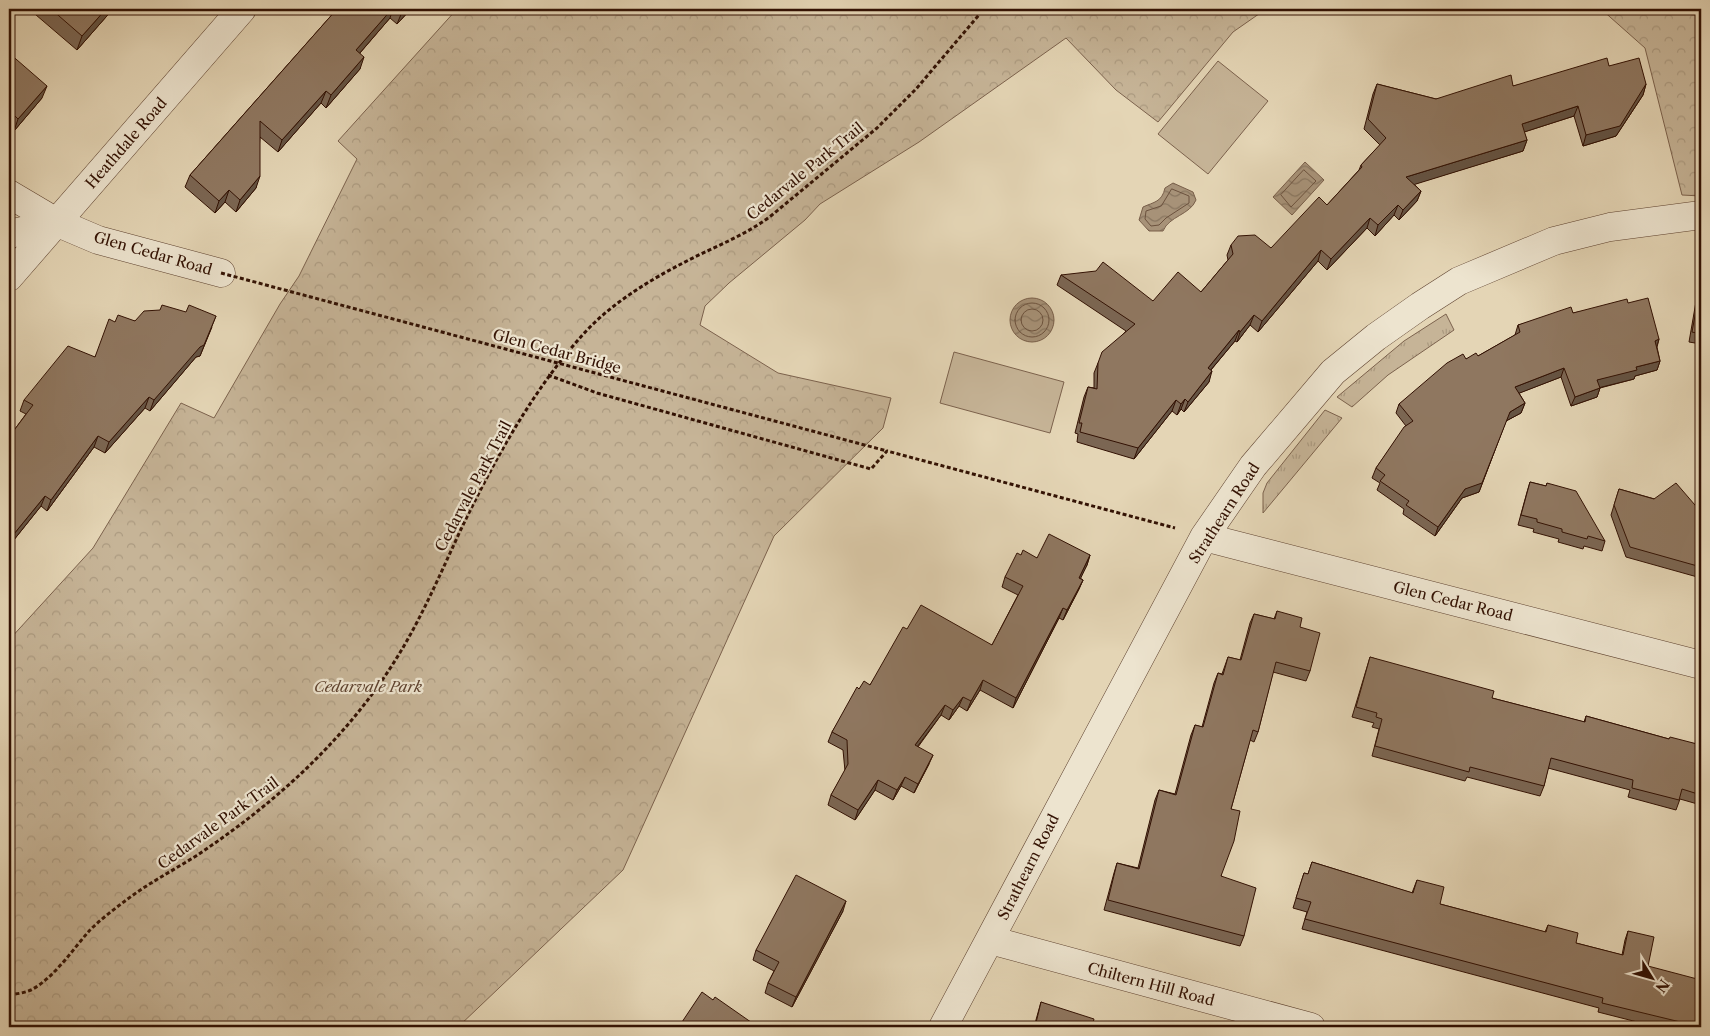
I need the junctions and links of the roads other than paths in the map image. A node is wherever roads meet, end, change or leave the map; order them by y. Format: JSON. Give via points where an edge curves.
{"nodes":[{"id":1,"x":242,"y":9,"type":"edge"},
{"id":2,"x":9,"y":194,"type":"edge"},
{"id":3,"x":1701,"y":215,"type":"edge"},
{"id":4,"x":58,"y":223,"type":"junction"},
{"id":5,"x":9,"y":234,"type":"edge"},
{"id":6,"x":221,"y":272,"type":"road end"},
{"id":7,"x":9,"y":277,"type":"edge"},
{"id":8,"x":1204,"y":537,"type":"junction"},
{"id":9,"x":1701,"y":665,"type":"edge"},
{"id":10,"x":990,"y":940,"type":"junction"},
{"id":11,"x":943,"y":1027,"type":"edge"},
{"id":12,"x":1311,"y":1027,"type":"edge"}],
"edges":[{"from":1,"to":4,"type":"street","name":"Heathdale Road"},
{"from":2,"to":4,"type":"street","name":"Glen Cedar Road"},
{"from":3,"to":8,"type":"street","name":"Strathearn Road","via":[[1610,228],[1554,241],[1459,281],[1420,306],[1333,372],[1253,466]]},
{"from":4,"to":5,"type":"street"},
{"from":4,"to":6,"type":"street","name":"Glen Cedar Road","via":[[98,240]]},
{"from":4,"to":7,"type":"street","name":"Heathdale Road"},
{"from":8,"to":9,"type":"street","name":"Glen Cedar Road"},
{"from":8,"to":10,"type":"street","name":"Strathearn Road"},
{"from":10,"to":11,"type":"street","name":"Strathearn Road"},
{"from":10,"to":12,"type":"street","name":"Chiltern Hill Road"}]}
